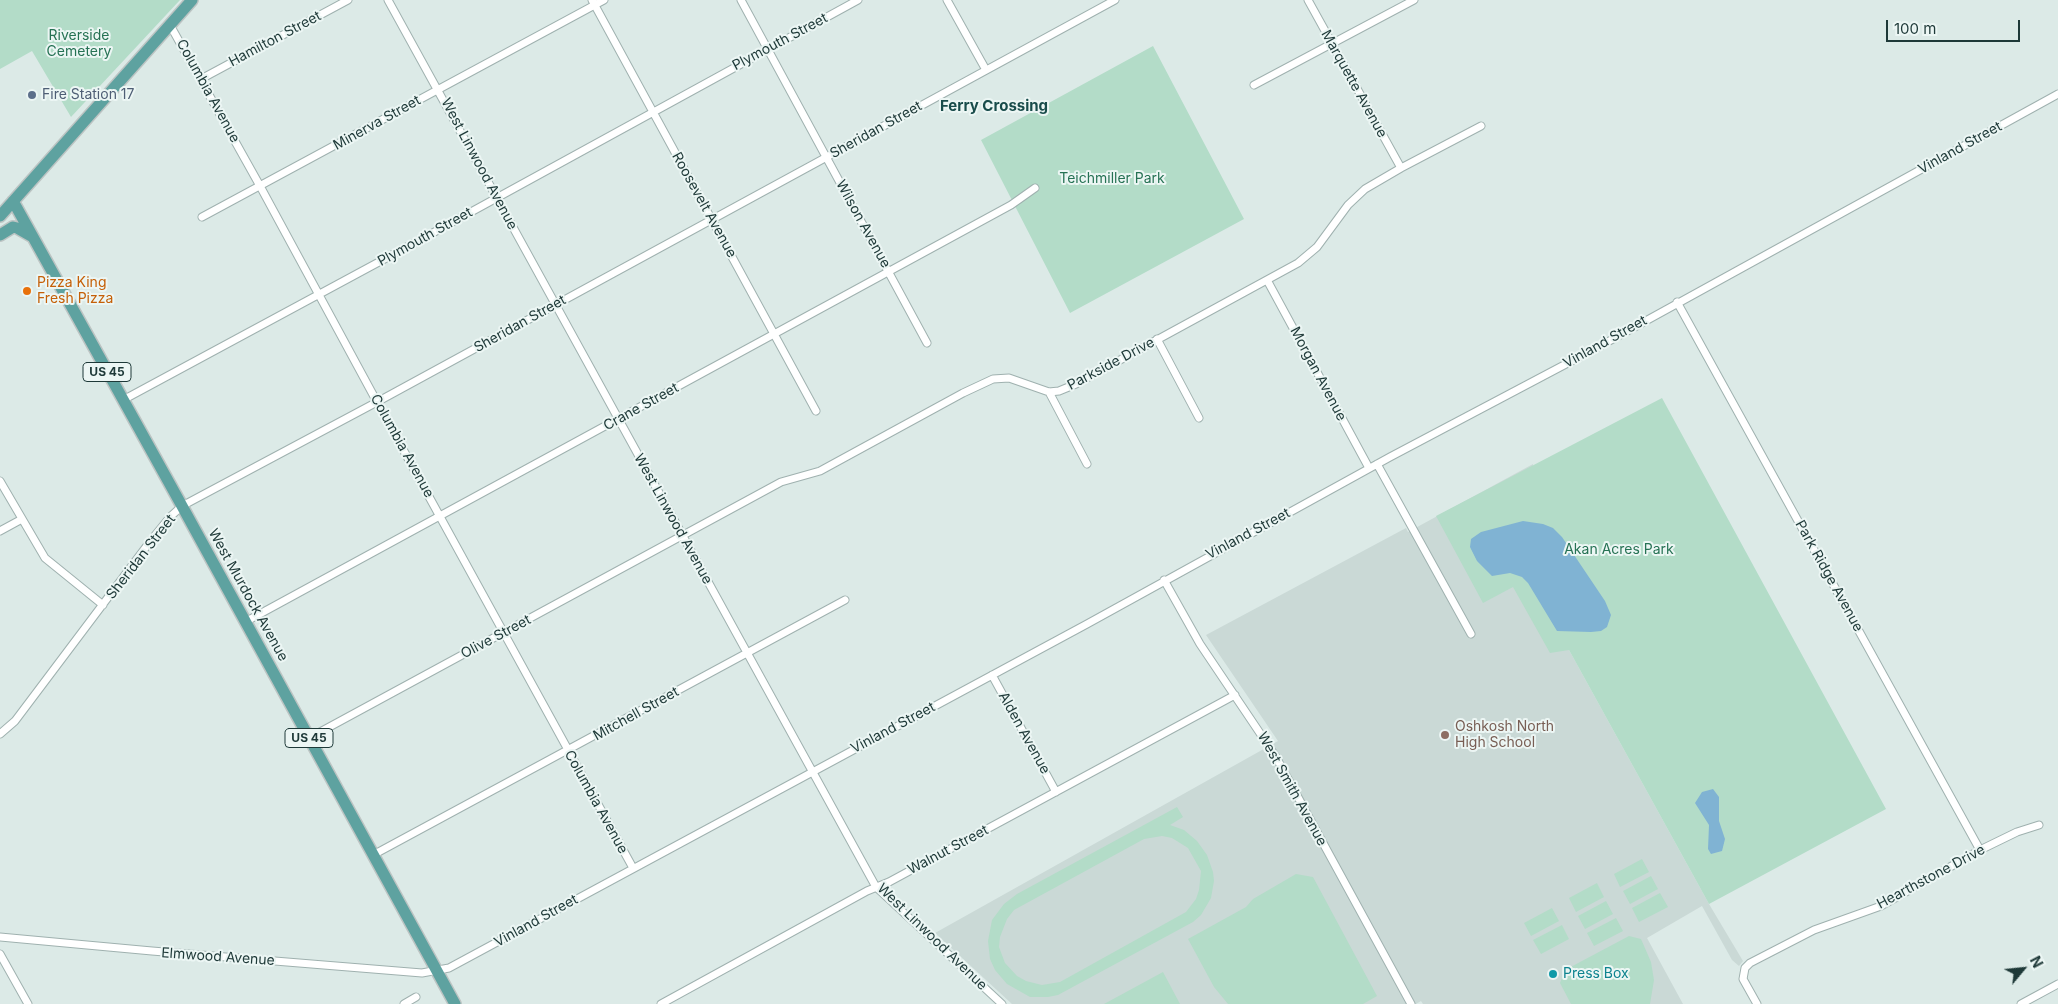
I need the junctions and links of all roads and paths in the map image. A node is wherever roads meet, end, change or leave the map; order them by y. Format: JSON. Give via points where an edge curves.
{"nodes":[{"id":1,"x":192,"y":0,"type":"edge"},
{"id":2,"x":348,"y":0,"type":"edge"},
{"id":3,"x":388,"y":0,"type":"edge"},
{"id":4,"x":604,"y":0,"type":"edge"},
{"id":5,"x":741,"y":0,"type":"edge"},
{"id":6,"x":858,"y":0,"type":"edge"},
{"id":7,"x":947,"y":0,"type":"edge"},
{"id":8,"x":1115,"y":0,"type":"edge"},
{"id":9,"x":1308,"y":0,"type":"edge"},
{"id":10,"x":1414,"y":0,"type":"edge"},
{"id":11,"x":593,"y":3,"type":"edge"},
{"id":12,"x":170,"y":25,"type":"junction"},
{"id":13,"x":1332,"y":43,"type":"junction"},
{"id":14,"x":768,"y":49,"type":"junction"},
{"id":15,"x":986,"y":70,"type":"junction"},
{"id":16,"x":201,"y":79,"type":"junction"},
{"id":17,"x":1254,"y":85,"type":"dead end"},
{"id":18,"x":439,"y":89,"type":"junction"},
{"id":19,"x":2058,"y":94,"type":"edge"},
{"id":20,"x":653,"y":112,"type":"junction"},
{"id":21,"x":1481,"y":126,"type":"dead end"},
{"id":22,"x":826,"y":156,"type":"junction"},
{"id":23,"x":1401,"y":168,"type":"junction"},
{"id":24,"x":260,"y":186,"type":"junction"},
{"id":25,"x":1035,"y":188,"type":"dead end"},
{"id":26,"x":496,"y":197,"type":"junction"},
{"id":27,"x":13,"y":201,"type":"junction"},
{"id":28,"x":0,"y":216,"type":"edge"},
{"id":29,"x":202,"y":217,"type":"dead end"},
{"id":30,"x":712,"y":219,"type":"junction"},
{"id":31,"x":0,"y":235,"type":"edge"},
{"id":32,"x":33,"y":237,"type":"junction"},
{"id":33,"x":890,"y":271,"type":"junction"},
{"id":34,"x":1267,"y":280,"type":"junction"},
{"id":35,"x":319,"y":294,"type":"junction"},
{"id":36,"x":1677,"y":302,"type":"junction"},
{"id":37,"x":555,"y":305,"type":"junction"},
{"id":38,"x":775,"y":334,"type":"junction"},
{"id":39,"x":1157,"y":339,"type":"junction"},
{"id":40,"x":927,"y":344,"type":"dead end"},
{"id":41,"x":1049,"y":392,"type":"junction"},
{"id":42,"x":123,"y":400,"type":"junction"},
{"id":43,"x":377,"y":402,"type":"junction"},
{"id":44,"x":816,"y":411,"type":"dead end"},
{"id":45,"x":1199,"y":418,"type":"dead end"},
{"id":46,"x":618,"y":419,"type":"junction"},
{"id":47,"x":1087,"y":464,"type":"dead end"},
{"id":48,"x":1377,"y":464,"type":"junction"},
{"id":49,"x":1369,"y":468,"type":"junction"},
{"id":50,"x":0,"y":481,"type":"edge"},
{"id":51,"x":182,"y":506,"type":"junction"},
{"id":52,"x":440,"y":515,"type":"junction"},
{"id":53,"x":22,"y":519,"type":"junction"},
{"id":54,"x":0,"y":531,"type":"edge"},
{"id":55,"x":683,"y":536,"type":"junction"},
{"id":56,"x":1164,"y":580,"type":"junction"},
{"id":57,"x":845,"y":600,"type":"dead end"},
{"id":58,"x":103,"y":604,"type":"junction"},
{"id":59,"x":245,"y":622,"type":"junction"},
{"id":60,"x":504,"y":633,"type":"junction"},
{"id":61,"x":1471,"y":634,"type":"dead end"},
{"id":62,"x":747,"y":652,"type":"junction"},
{"id":63,"x":992,"y":675,"type":"junction"},
{"id":64,"x":1234,"y":695,"type":"junction"},
{"id":65,"x":0,"y":734,"type":"edge"},
{"id":66,"x":309,"y":738,"type":"junction"},
{"id":67,"x":567,"y":751,"type":"junction"},
{"id":68,"x":812,"y":772,"type":"junction"},
{"id":69,"x":1056,"y":792,"type":"junction"},
{"id":70,"x":2039,"y":825,"type":"dead end"},
{"id":71,"x":1980,"y":850,"type":"junction"},
{"id":72,"x":373,"y":855,"type":"junction"},
{"id":73,"x":633,"y":868,"type":"junction"},
{"id":74,"x":876,"y":886,"type":"junction"},
{"id":75,"x":0,"y":937,"type":"edge"},
{"id":76,"x":0,"y":954,"type":"edge"},
{"id":77,"x":436,"y":970,"type":"junction"},
{"id":78,"x":2058,"y":984,"type":"edge"},
{"id":79,"x":416,"y":997,"type":"dead end"},
{"id":80,"x":28,"y":1004,"type":"edge"},
{"id":81,"x":404,"y":1004,"type":"edge"},
{"id":82,"x":455,"y":1004,"type":"edge"},
{"id":83,"x":660,"y":1004,"type":"edge"},
{"id":84,"x":1002,"y":1004,"type":"edge"},
{"id":85,"x":1411,"y":1004,"type":"edge"},
{"id":86,"x":1757,"y":1004,"type":"edge"},
{"id":87,"x":2021,"y":1004,"type":"edge"}],
"edges":[{"from":1,"to":12,"type":"main road"},
{"from":2,"to":16,"type":"street","name":"Hamilton Street"},
{"from":3,"to":18,"type":"street","name":"West Linwood Avenue"},
{"from":4,"to":11,"type":"street","name":"Minerva Street"},
{"from":5,"to":14,"type":"street","name":"Wilson Avenue"},
{"from":6,"to":14,"type":"street","name":"Plymouth Street"},
{"from":7,"to":15,"type":"street"},
{"from":8,"to":15,"type":"street","name":"Sheridan Street"},
{"from":9,"to":13,"type":"street","name":"Marquette Avenue"},
{"from":10,"to":13,"type":"street"},
{"from":11,"to":18,"type":"street","name":"Minerva Street"},
{"from":11,"to":20,"type":"street","name":"Roosevelt Avenue"},
{"from":12,"to":16,"type":"street","name":"Columbia Avenue"},
{"from":12,"to":27,"type":"main road"},
{"from":13,"to":17,"type":"street"},
{"from":13,"to":23,"type":"street","name":"Marquette Avenue"},
{"from":14,"to":20,"type":"street","name":"Plymouth Street"},
{"from":14,"to":22,"type":"street","name":"Wilson Avenue"},
{"from":15,"to":22,"type":"street","name":"Sheridan Street"},
{"from":16,"to":24,"type":"street","name":"Columbia Avenue"},
{"from":18,"to":24,"type":"street","name":"Minerva Street"},
{"from":18,"to":26,"type":"street","name":"West Linwood Avenue"},
{"from":19,"to":36,"type":"street","name":"Vinland Street"},
{"from":20,"to":26,"type":"street","name":"Plymouth Street"},
{"from":20,"to":30,"type":"street","name":"Roosevelt Avenue"},
{"from":21,"to":23,"type":"street","name":"Parkside Drive"},
{"from":22,"to":30,"type":"street","name":"Sheridan Street"},
{"from":22,"to":33,"type":"street","name":"Wilson Avenue"},
{"from":23,"to":34,"type":"street","name":"Parkside Drive","via":[[1356,196],[1312,253]]},
{"from":24,"to":29,"type":"street","name":"Minerva Street"},
{"from":24,"to":35,"type":"street","name":"Columbia Avenue"},
{"from":25,"to":33,"type":"street","name":"Crane Street","via":[[1011,205]]},
{"from":26,"to":35,"type":"street","name":"Plymouth Street"},
{"from":26,"to":37,"type":"street","name":"West Linwood Avenue"},
{"from":27,"to":28,"type":"main road"},
{"from":27,"to":32,"type":"main road","name":"West Murdock Avenue","number":"US 45"},
{"from":30,"to":37,"type":"street","name":"Sheridan Street"},
{"from":30,"to":38,"type":"street","name":"Roosevelt Avenue"},
{"from":31,"to":32,"type":"main road","via":[[17,228]]},
{"from":32,"to":42,"type":"main road","name":"West Murdock Avenue","number":"US 45"},
{"from":33,"to":38,"type":"street","name":"Crane Street"},
{"from":33,"to":40,"type":"street","name":"Wilson Avenue"},
{"from":34,"to":39,"type":"street","name":"Parkside Drive"},
{"from":34,"to":49,"type":"street","name":"Morgan Avenue"},
{"from":35,"to":42,"type":"street","name":"Plymouth Street"},
{"from":35,"to":43,"type":"street","name":"Columbia Avenue"},
{"from":36,"to":48,"type":"street","name":"Vinland Street"},
{"from":36,"to":71,"type":"street","name":"Park Ridge Avenue"},
{"from":37,"to":43,"type":"street","name":"Sheridan Street"},
{"from":37,"to":46,"type":"street","name":"West Linwood Avenue"},
{"from":38,"to":44,"type":"street","name":"Roosevelt Avenue"},
{"from":38,"to":46,"type":"street","name":"Crane Street"},
{"from":39,"to":41,"type":"street","name":"Parkside Drive","via":[[1067,388]]},
{"from":39,"to":45,"type":"street"},
{"from":41,"to":47,"type":"street"},
{"from":41,"to":55,"type":"street","name":"Parkside Drive","via":[[1009,378],[993,379],[820,471],[781,482]]},
{"from":42,"to":51,"type":"main road","name":"West Murdock Avenue","number":"US 45"},
{"from":43,"to":51,"type":"street","name":"Sheridan Street"},
{"from":43,"to":52,"type":"street","name":"Columbia Avenue"},
{"from":46,"to":52,"type":"street","name":"Crane Street"},
{"from":46,"to":55,"type":"street","name":"West Linwood Avenue"},
{"from":48,"to":49,"type":"street","name":"Vinland Street"},
{"from":48,"to":61,"type":"street"},
{"from":49,"to":56,"type":"street","name":"Vinland Street"},
{"from":50,"to":53,"type":"street"},
{"from":51,"to":58,"type":"street","name":"Sheridan Street","via":[[164,524]]},
{"from":51,"to":59,"type":"main road","name":"West Murdock Avenue","number":"US 45"},
{"from":52,"to":59,"type":"street","name":"Crane Street"},
{"from":52,"to":60,"type":"street","name":"Columbia Avenue"},
{"from":53,"to":54,"type":"street"},
{"from":53,"to":58,"type":"street","via":[[45,558]]},
{"from":55,"to":60,"type":"street","name":"Olive Street"},
{"from":55,"to":62,"type":"street","name":"West Linwood Avenue"},
{"from":56,"to":63,"type":"street","name":"Vinland Street"},
{"from":56,"to":64,"type":"street","name":"West Smith Avenue","via":[[1200,644]]},
{"from":57,"to":62,"type":"street","name":"Mitchell Street"},
{"from":58,"to":65,"type":"street","name":"Sheridan Street","via":[[15,721]]},
{"from":59,"to":66,"type":"main road","name":"West Murdock Avenue","number":"US 45"},
{"from":60,"to":66,"type":"street","name":"Olive Street"},
{"from":60,"to":67,"type":"street","name":"Columbia Avenue"},
{"from":62,"to":67,"type":"street","name":"Mitchell Street"},
{"from":62,"to":68,"type":"street","name":"West Linwood Avenue"},
{"from":63,"to":68,"type":"street","name":"Vinland Street"},
{"from":63,"to":69,"type":"street","name":"Alden Avenue"},
{"from":64,"to":69,"type":"street","name":"Walnut Street"},
{"from":64,"to":85,"type":"street","name":"West Smith Avenue","via":[[1276,757]]},
{"from":66,"to":72,"type":"main road","name":"West Murdock Avenue","number":"US 45"},
{"from":67,"to":72,"type":"street","name":"Mitchell Street"},
{"from":67,"to":73,"type":"street","name":"Columbia Avenue"},
{"from":68,"to":73,"type":"street","name":"Vinland Street"},
{"from":68,"to":74,"type":"street","name":"West Linwood Avenue"},
{"from":69,"to":74,"type":"street","name":"Walnut Street"},
{"from":70,"to":71,"type":"street","name":"Hearthstone Drive"},
{"from":71,"to":86,"type":"street","name":"Hearthstone Drive","via":[[1892,900],[1814,930],[1747,965],[1743,978]]},
{"from":72,"to":77,"type":"main road","name":"West Murdock Avenue","number":"US 45"},
{"from":73,"to":77,"type":"street","name":"Vinland Street","via":[[449,968]]},
{"from":74,"to":83,"type":"street","name":"Walnut Street"},
{"from":74,"to":84,"type":"street","name":"West Linwood Avenue"},
{"from":75,"to":77,"type":"street","name":"Elmwood Avenue","via":[[422,973]]},
{"from":76,"to":80,"type":"street"},
{"from":77,"to":82,"type":"main road","name":"West Murdock Avenue","number":"US 45"},
{"from":78,"to":87,"type":"street"},
{"from":79,"to":81,"type":"street"}]}
